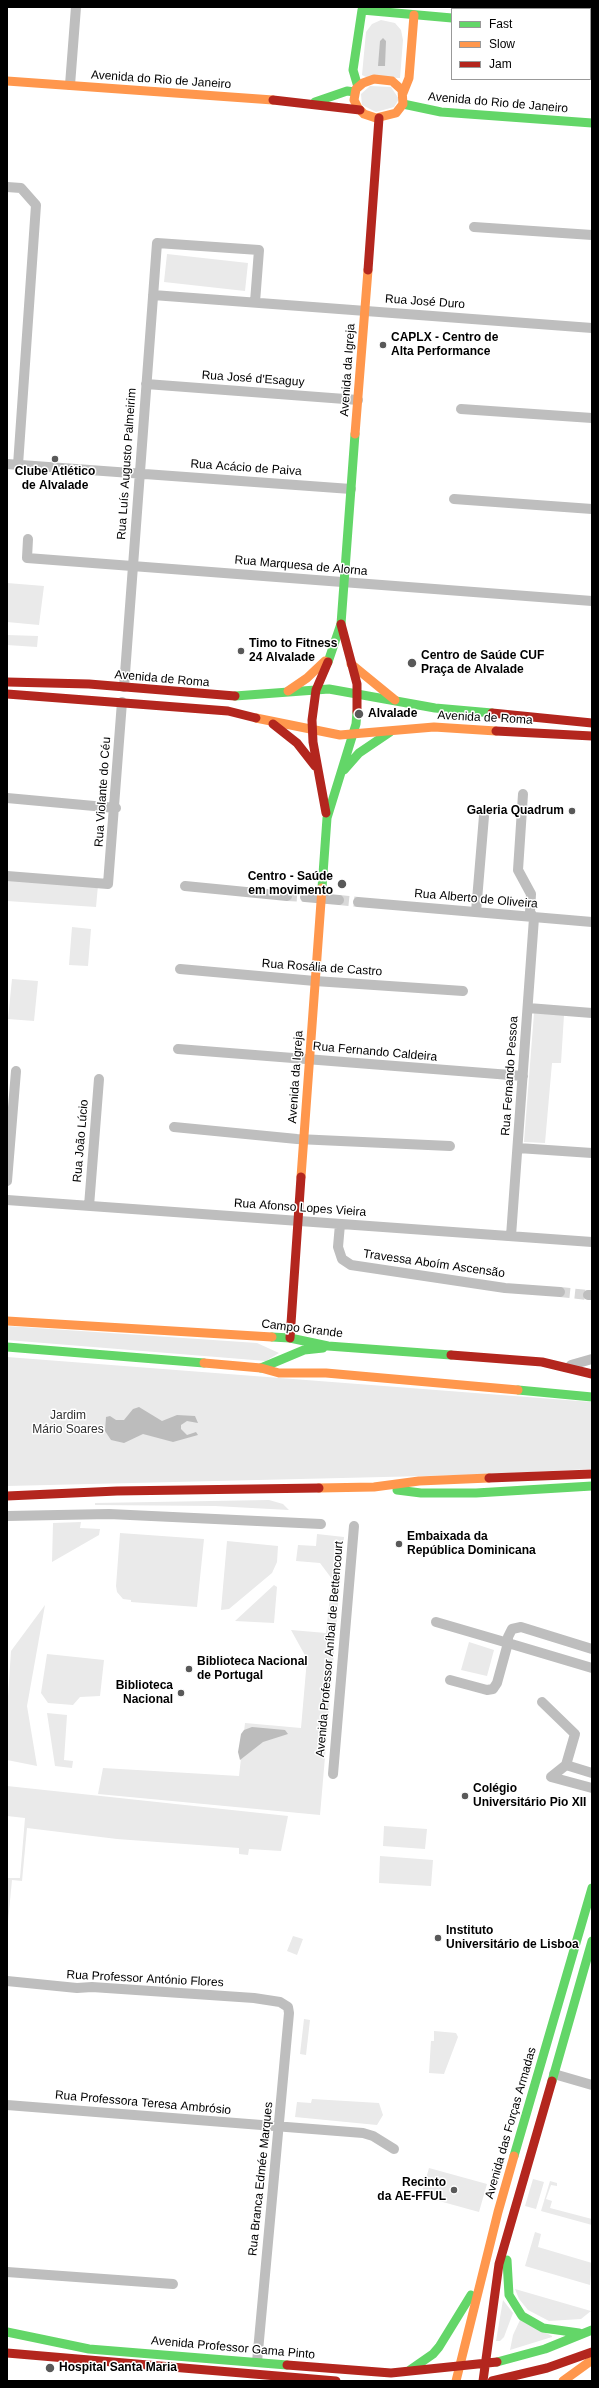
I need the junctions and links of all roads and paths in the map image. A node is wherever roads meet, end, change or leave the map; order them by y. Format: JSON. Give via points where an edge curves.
{"nodes":[{"id":1,"x":76,"y":7,"type":"edge"},
{"id":2,"x":414,"y":15,"type":"junction"},
{"id":3,"x":451,"y":18,"type":"edge"},
{"id":4,"x":7,"y":81,"type":"edge"},
{"id":5,"x":70,"y":86,"type":"junction"},
{"id":6,"x":357,"y":89,"type":"junction"},
{"id":7,"x":403,"y":93,"type":"junction"},
{"id":8,"x":313,"y":103,"type":"junction"},
{"id":9,"x":403,"y":104,"type":"junction"},
{"id":10,"x":360,"y":110,"type":"junction"},
{"id":11,"x":379,"y":118,"type":"junction"},
{"id":12,"x":592,"y":123,"type":"edge"},
{"id":13,"x":7,"y":187,"type":"edge"},
{"id":14,"x":474,"y":227,"type":"dead end"},
{"id":15,"x":592,"y":235,"type":"edge"},
{"id":16,"x":153,"y":295,"type":"junction"},
{"id":17,"x":255,"y":302,"type":"junction"},
{"id":18,"x":364,"y":311,"type":"junction"},
{"id":19,"x":592,"y":328,"type":"edge"},
{"id":20,"x":146,"y":384,"type":"junction"},
{"id":21,"x":358,"y":400,"type":"junction"},
{"id":22,"x":461,"y":409,"type":"dead end"},
{"id":23,"x":592,"y":418,"type":"edge"},
{"id":24,"x":7,"y":464,"type":"edge"},
{"id":25,"x":18,"y":465,"type":"junction"},
{"id":26,"x":140,"y":474,"type":"junction"},
{"id":27,"x":351,"y":489,"type":"junction"},
{"id":28,"x":454,"y":499,"type":"dead end"},
{"id":29,"x":592,"y":509,"type":"edge"},
{"id":30,"x":28,"y":539,"type":"dead end"},
{"id":31,"x":133,"y":566,"type":"junction"},
{"id":32,"x":344,"y":583,"type":"junction"},
{"id":33,"x":592,"y":601,"type":"edge"},
{"id":34,"x":341,"y":624,"type":"junction"},
{"id":35,"x":331,"y":655,"type":"junction"},
{"id":36,"x":352,"y":664,"type":"junction"},
{"id":37,"x":7,"y":682,"type":"edge"},
{"id":38,"x":124,"y":688,"type":"junction"},
{"id":39,"x":316,"y":690,"type":"junction"},
{"id":40,"x":288,"y":691,"type":"junction"},
{"id":41,"x":7,"y":694,"type":"edge"},
{"id":42,"x":358,"y":694,"type":"junction"},
{"id":43,"x":122,"y":702,"type":"junction"},
{"id":44,"x":397,"y":702,"type":"junction"},
{"id":45,"x":270,"y":722,"type":"junction"},
{"id":46,"x":592,"y":723,"type":"edge"},
{"id":47,"x":394,"y":729,"type":"junction"},
{"id":48,"x":312,"y":731,"type":"junction"},
{"id":49,"x":354,"y":734,"type":"junction"},
{"id":50,"x":592,"y":736,"type":"edge"},
{"id":51,"x":321,"y":776,"type":"junction"},
{"id":52,"x":338,"y":777,"type":"junction"},
{"id":53,"x":523,"y":794,"type":"dead end"},
{"id":54,"x":7,"y":798,"type":"edge"},
{"id":55,"x":116,"y":808,"type":"junction"},
{"id":56,"x":484,"y":816,"type":"dead end"},
{"id":57,"x":327,"y":818,"type":"junction"},
{"id":58,"x":7,"y":876,"type":"edge"},
{"id":59,"x":185,"y":886,"type":"dead end"},
{"id":60,"x":287,"y":896,"type":"tunnel mouth"},
{"id":61,"x":305,"y":897,"type":"tunnel mouth"},
{"id":62,"x":321,"y":899,"type":"junction"},
{"id":63,"x":339,"y":900,"type":"tunnel mouth"},
{"id":64,"x":358,"y":902,"type":"tunnel mouth"},
{"id":65,"x":476,"y":912,"type":"junction"},
{"id":66,"x":534,"y":918,"type":"junction"},
{"id":67,"x":592,"y":922,"type":"edge"},
{"id":68,"x":180,"y":969,"type":"dead end"},
{"id":69,"x":315,"y":981,"type":"junction"},
{"id":70,"x":463,"y":991,"type":"dead end"},
{"id":71,"x":528,"y":1008,"type":"junction"},
{"id":72,"x":592,"y":1013,"type":"edge"},
{"id":73,"x":178,"y":1049,"type":"dead end"},
{"id":74,"x":310,"y":1060,"type":"junction"},
{"id":75,"x":16,"y":1071,"type":"dead end"},
{"id":76,"x":523,"y":1076,"type":"junction"},
{"id":77,"x":99,"y":1079,"type":"dead end"},
{"id":78,"x":174,"y":1127,"type":"dead end"},
{"id":79,"x":304,"y":1139,"type":"junction"},
{"id":80,"x":450,"y":1146,"type":"dead end"},
{"id":81,"x":518,"y":1148,"type":"junction"},
{"id":82,"x":592,"y":1153,"type":"edge"},
{"id":83,"x":7,"y":1181,"type":"edge"},
{"id":84,"x":7,"y":1200,"type":"edge"},
{"id":85,"x":89,"y":1206,"type":"junction"},
{"id":86,"x":298,"y":1221,"type":"junction"},
{"id":87,"x":340,"y":1224,"type":"junction"},
{"id":88,"x":511,"y":1236,"type":"junction"},
{"id":89,"x":592,"y":1242,"type":"edge"},
{"id":90,"x":560,"y":1292,"type":"tunnel mouth"},
{"id":91,"x":7,"y":1321,"type":"edge"},
{"id":92,"x":266,"y":1337,"type":"junction"},
{"id":93,"x":290,"y":1338,"type":"junction"},
{"id":94,"x":7,"y":1343,"type":"edge"},
{"id":95,"x":328,"y":1346,"type":"junction"},
{"id":96,"x":7,"y":1347,"type":"edge"},
{"id":97,"x":32,"y":1349,"type":"junction"},
{"id":98,"x":291,"y":1356,"type":"junction"},
{"id":99,"x":592,"y":1359,"type":"edge"},
{"id":100,"x":564,"y":1366,"type":"junction"},
{"id":101,"x":261,"y":1368,"type":"junction"},
{"id":102,"x":326,"y":1373,"type":"junction"},
{"id":103,"x":592,"y":1374,"type":"edge"},
{"id":104,"x":592,"y":1397,"type":"edge"},
{"id":105,"x":592,"y":1474,"type":"edge"},
{"id":106,"x":592,"y":1486,"type":"edge"},
{"id":107,"x":374,"y":1487,"type":"junction"},
{"id":108,"x":7,"y":1496,"type":"edge"},
{"id":109,"x":7,"y":1516,"type":"edge"},
{"id":110,"x":322,"y":1524,"type":"dead end"},
{"id":111,"x":354,"y":1526,"type":"dead end"},
{"id":112,"x":436,"y":1622,"type":"dead end"},
{"id":113,"x":508,"y":1644,"type":"junction"},
{"id":114,"x":592,"y":1649,"type":"edge"},
{"id":115,"x":592,"y":1668,"type":"edge"},
{"id":116,"x":450,"y":1680,"type":"dead end"},
{"id":117,"x":542,"y":1702,"type":"dead end"},
{"id":118,"x":566,"y":1765,"type":"junction"},
{"id":119,"x":592,"y":1773,"type":"edge"},
{"id":120,"x":333,"y":1774,"type":"dead end"},
{"id":121,"x":592,"y":1788,"type":"edge"},
{"id":122,"x":592,"y":1888,"type":"edge"},
{"id":123,"x":592,"y":1941,"type":"edge"},
{"id":124,"x":7,"y":1981,"type":"edge"},
{"id":125,"x":282,"y":2002,"type":"joint"},
{"id":126,"x":554,"y":2074,"type":"junction"},
{"id":127,"x":592,"y":2085,"type":"edge"},
{"id":128,"x":7,"y":2105,"type":"edge"},
{"id":129,"x":278,"y":2128,"type":"junction"},
{"id":130,"x":394,"y":2149,"type":"dead end"},
{"id":131,"x":507,"y":2233,"type":"junction"},
{"id":132,"x":7,"y":2272,"type":"edge"},
{"id":133,"x":479,"y":2281,"type":"junction"},
{"id":134,"x":173,"y":2284,"type":"dead end"},
{"id":135,"x":589,"y":2330,"type":"edge"},
{"id":136,"x":7,"y":2332,"type":"edge"},
{"id":137,"x":7,"y":2338,"type":"edge"},
{"id":138,"x":37,"y":2340,"type":"junction"},
{"id":139,"x":592,"y":2352,"type":"edge"},
{"id":140,"x":7,"y":2353,"type":"edge"},
{"id":141,"x":18,"y":2353,"type":"junction"},
{"id":142,"x":7,"y":2359,"type":"edge"},
{"id":143,"x":592,"y":2360,"type":"edge"},
{"id":144,"x":257,"y":2362,"type":"junction"},
{"id":145,"x":485,"y":2364,"type":"junction"},
{"id":146,"x":459,"y":2367,"type":"junction"},
{"id":147,"x":407,"y":2372,"type":"junction"},
{"id":148,"x":471,"y":2374,"type":"dead end"},
{"id":149,"x":336,"y":2381,"type":"edge"},
{"id":150,"x":456,"y":2381,"type":"edge"},
{"id":151,"x":483,"y":2381,"type":"edge"},
{"id":152,"x":492,"y":2381,"type":"edge"},
{"id":153,"x":563,"y":2381,"type":"edge"}],
"edges":[{"from":1,"to":5,"type":"street"},
{"from":2,"to":3,"type":"main road"},
{"from":2,"to":6,"type":"main road","via":[[362,10],[353,70]]},
{"from":2,"to":7,"type":"main road","via":[[409,78]]},
{"from":4,"to":5,"type":"main road","name":"Avenida do Rio de Janeiro"},
{"from":5,"to":8,"type":"main road","name":"Avenida do Rio de Janeiro"},
{"from":6,"to":7,"type":"main road","via":[[368,80],[383,79],[397,84]]},
{"from":6,"to":8,"type":"main road","name":"Avenida do Rio de Janeiro"},
{"from":6,"to":10,"type":"main road","via":[[354,100]]},
{"from":7,"to":9,"type":"main road"},
{"from":8,"to":10,"type":"main road","name":"Avenida do Rio de Janeiro"},
{"from":9,"to":11,"type":"main road","via":[[393,114]]},
{"from":9,"to":12,"type":"main road","name":"Avenida do Rio de Janeiro","via":[[441,112]]},
{"from":10,"to":11,"type":"main road"},
{"from":11,"to":18,"type":"main road","name":"Avenida da Igreja"},
{"from":13,"to":25,"type":"street","via":[[21,188],[36,205]]},
{"from":14,"to":15,"type":"street"},
{"from":16,"to":17,"type":"street","name":"Rua José Duro"},
{"from":16,"to":17,"type":"street","name":"Rua Luís Augusto Palmeirim","via":[[157,243],[259,250]]},
{"from":16,"to":20,"type":"street","name":"Rua Luís Augusto Palmeirim"},
{"from":17,"to":18,"type":"street","name":"Rua José Duro"},
{"from":18,"to":19,"type":"street","name":"Rua José Duro"},
{"from":18,"to":21,"type":"main road","name":"Avenida da Igreja"},
{"from":20,"to":21,"type":"street","name":"Rua José d'Esaguy"},
{"from":20,"to":26,"type":"street","name":"Rua Luís Augusto Palmeirim"},
{"from":21,"to":27,"type":"main road","name":"Avenida da Igreja"},
{"from":22,"to":23,"type":"street"},
{"from":24,"to":25,"type":"street","name":"Rua Acácio de Paiva"},
{"from":25,"to":26,"type":"street","name":"Rua Acácio de Paiva"},
{"from":26,"to":27,"type":"street","name":"Rua Acácio de Paiva"},
{"from":26,"to":31,"type":"street","name":"Rua Luís Augusto Palmeirim"},
{"from":27,"to":32,"type":"main road","name":"Avenida da Igreja"},
{"from":28,"to":29,"type":"street"},
{"from":30,"to":31,"type":"street","name":"Rua Marquesa de Alorna","via":[[27,558]]},
{"from":31,"to":32,"type":"street","name":"Rua Marquesa de Alorna"},
{"from":31,"to":38,"type":"street","name":"Rua Luís Augusto Palmeirim"},
{"from":32,"to":33,"type":"street","name":"Rua Marquesa de Alorna"},
{"from":32,"to":34,"type":"main road","name":"Avenida da Igreja"},
{"from":34,"to":35,"type":"main road","name":"Avenida da Igreja"},
{"from":34,"to":36,"type":"main road","name":"Avenida da Igreja"},
{"from":35,"to":39,"type":"main road","name":"Avenida da Igreja"},
{"from":35,"to":40,"type":"main road","via":[[307,678]]},
{"from":36,"to":42,"type":"main road","name":"Avenida da Igreja"},
{"from":36,"to":44,"type":"main road"},
{"from":37,"to":38,"type":"main road","name":"Avenida de Roma"},
{"from":38,"to":40,"type":"main road","name":"Avenida de Roma","via":[[230,696]]},
{"from":38,"to":43,"type":"main road"},
{"from":39,"to":40,"type":"main road","name":"Avenida de Roma"},
{"from":39,"to":42,"type":"main road","name":"Avenida de Roma","via":[[329,689]]},
{"from":39,"to":48,"type":"main road","name":"Avenida da Igreja"},
{"from":41,"to":43,"type":"main road"},
{"from":42,"to":44,"type":"main road","name":"Avenida de Roma"},
{"from":42,"to":49,"type":"main road","name":"Avenida da Igreja"},
{"from":43,"to":45,"type":"main road","via":[[228,712]]},
{"from":43,"to":55,"type":"street","name":"Rua Violante do Céu"},
{"from":44,"to":46,"type":"main road","name":"Avenida de Roma","via":[[487,714]]},
{"from":45,"to":48,"type":"main road"},
{"from":45,"to":51,"type":"main road","via":[[305,752]]},
{"from":47,"to":49,"type":"main road","name":"Avenida de Roma"},
{"from":47,"to":50,"type":"main road","name":"Avenida de Roma","via":[[434,727]]},
{"from":47,"to":52,"type":"main road","via":[[359,753]]},
{"from":48,"to":49,"type":"main road","name":"Avenida de Roma"},
{"from":48,"to":51,"type":"main road","name":"Avenida da Igreja"},
{"from":49,"to":52,"type":"main road","name":"Avenida da Igreja"},
{"from":51,"to":57,"type":"main road","name":"Avenida da Igreja"},
{"from":52,"to":57,"type":"main road","name":"Avenida da Igreja"},
{"from":53,"to":66,"type":"street","name":"Rua Fernando Pessoa","via":[[518,870],[531,894],[530,912]]},
{"from":54,"to":55,"type":"street"},
{"from":55,"to":58,"type":"street","name":"Rua Violante do Céu","via":[[108,884]]},
{"from":56,"to":65,"type":"street"},
{"from":57,"to":62,"type":"main road","name":"Avenida da Igreja"},
{"from":59,"to":60,"type":"street"},
{"from":61,"to":62,"type":"street"},
{"from":62,"to":63,"type":"street"},
{"from":62,"to":69,"type":"main road","name":"Avenida da Igreja"},
{"from":64,"to":65,"type":"street","name":"Rua Alberto de Oliveira"},
{"from":65,"to":66,"type":"street","name":"Rua Alberto de Oliveira"},
{"from":66,"to":67,"type":"street","name":"Rua Alberto de Oliveira"},
{"from":66,"to":71,"type":"street","name":"Rua Fernando Pessoa"},
{"from":68,"to":69,"type":"street","name":"Rua Rosália de Castro"},
{"from":69,"to":70,"type":"street","name":"Rua Rosália de Castro"},
{"from":69,"to":74,"type":"main road","name":"Avenida da Igreja"},
{"from":71,"to":72,"type":"street"},
{"from":71,"to":76,"type":"street","name":"Rua Fernando Pessoa"},
{"from":73,"to":74,"type":"street","name":"Rua Fernando Caldeira"},
{"from":74,"to":76,"type":"street","name":"Rua Fernando Caldeira"},
{"from":74,"to":79,"type":"main road","name":"Avenida da Igreja"},
{"from":75,"to":83,"type":"street"},
{"from":76,"to":81,"type":"street","name":"Rua Fernando Pessoa"},
{"from":77,"to":85,"type":"street","name":"Rua João Lúcio"},
{"from":78,"to":79,"type":"street"},
{"from":79,"to":80,"type":"street"},
{"from":79,"to":86,"type":"main road","name":"Avenida da Igreja"},
{"from":81,"to":82,"type":"street"},
{"from":81,"to":88,"type":"street","name":"Rua Fernando Pessoa"},
{"from":84,"to":85,"type":"street","name":"Rua Afonso Lopes Vieira"},
{"from":85,"to":86,"type":"street","name":"Rua Afonso Lopes Vieira"},
{"from":86,"to":87,"type":"street","name":"Rua Afonso Lopes Vieira"},
{"from":86,"to":93,"type":"main road","name":"Avenida da Igreja"},
{"from":87,"to":88,"type":"street","name":"Rua Afonso Lopes Vieira"},
{"from":87,"to":90,"type":"street","name":"Travessa Aboím Ascensão","via":[[338,1247],[342,1259],[351,1265],[505,1288]]},
{"from":88,"to":89,"type":"street","name":"Rua Afonso Lopes Vieira"},
{"from":91,"to":92,"type":"main road","name":"Campo Grande","via":[[165,1328]]},
{"from":92,"to":93,"type":"main road","name":"Campo Grande"},
{"from":92,"to":98,"type":"main road"},
{"from":93,"to":95,"type":"main road","name":"Campo Grande"},
{"from":93,"to":98,"type":"main road","name":"Avenida da Igreja"},
{"from":94,"to":97,"type":"main road"},
{"from":95,"to":98,"type":"main road","via":[[304,1350]]},
{"from":95,"to":100,"type":"main road","name":"Campo Grande","via":[[513,1359]]},
{"from":96,"to":97,"type":"main road"},
{"from":97,"to":101,"type":"main road"},
{"from":98,"to":101,"type":"main road"},
{"from":98,"to":102,"type":"main road"},
{"from":99,"to":100,"type":"street","via":[[579,1365]]},
{"from":100,"to":103,"type":"main road","name":"Campo Grande"},
{"from":101,"to":102,"type":"main road","via":[[278,1373]]},
{"from":102,"to":104,"type":"main road"},
{"from":105,"to":107,"type":"main road","via":[[419,1481]]},
{"from":106,"to":107,"type":"main road","via":[[428,1493]]},
{"from":107,"to":108,"type":"main road","via":[[117,1490]]},
{"from":109,"to":110,"type":"street","via":[[97,1514]]},
{"from":111,"to":120,"type":"street","name":"Avenida Professor Aníbal de Bettencourt"},
{"from":112,"to":113,"type":"street"},
{"from":113,"to":114,"type":"street","via":[[510,1630],[519,1627]]},
{"from":113,"to":115,"type":"street"},
{"from":113,"to":116,"type":"street","via":[[493,1689]]},
{"from":117,"to":118,"type":"street","via":[[575,1734]]},
{"from":118,"to":119,"type":"street"},
{"from":118,"to":121,"type":"street","via":[[551,1777]]},
{"from":122,"to":133,"type":"main road","name":"Avenida das Forças Armadas"},
{"from":123,"to":126,"type":"main road"},
{"from":124,"to":125,"type":"street","name":"Rua Professor António Flores"},
{"from":125,"to":129,"type":"street","name":"Rua Branca Edmée Marques","via":[[288,2007],[289,2013]]},
{"from":126,"to":127,"type":"street"},
{"from":126,"to":131,"type":"main road"},
{"from":128,"to":129,"type":"street","name":"Rua Professora Teresa Ambrósio"},
{"from":129,"to":130,"type":"street","name":"Rua Professora Teresa Ambrósio","via":[[366,2134]]},
{"from":129,"to":144,"type":"street","name":"Rua Branca Edmée Marques"},
{"from":131,"to":135,"type":"main road","via":[[507,2287],[515,2307],[522,2316],[536,2326],[550,2330]]},
{"from":131,"to":145,"type":"main road","via":[[495,2288]]},
{"from":132,"to":134,"type":"street"},
{"from":133,"to":146,"type":"main road","name":"Avenida das Forças Armadas"},
{"from":133,"to":147,"type":"main road","via":[[439,2347],[421,2364]]},
{"from":135,"to":145,"type":"main road","name":"Avenida Professor Gama Pinto","via":[[524,2356]]},
{"from":136,"to":138,"type":"main road","name":"Avenida Professor Gama Pinto"},
{"from":137,"to":138,"type":"main road"},
{"from":138,"to":144,"type":"main road","name":"Avenida Professor Gama Pinto","via":[[89,2349]]},
{"from":139,"to":152,"type":"main road","via":[[547,2368]]},
{"from":140,"to":141,"type":"main road","name":"Avenida Professor Gama Pinto"},
{"from":141,"to":142,"type":"main road"},
{"from":141,"to":149,"type":"main road","name":"Avenida Professor Gama Pinto"},
{"from":143,"to":153,"type":"main road"},
{"from":144,"to":147,"type":"main road","name":"Avenida Professor Gama Pinto"},
{"from":145,"to":146,"type":"main road","name":"Avenida Professor Gama Pinto"},
{"from":145,"to":151,"type":"main road"},
{"from":146,"to":147,"type":"main road","name":"Avenida Professor Gama Pinto"},
{"from":146,"to":148,"type":"main road"},
{"from":146,"to":150,"type":"main road","name":"Avenida das Forças Armadas"}]}
